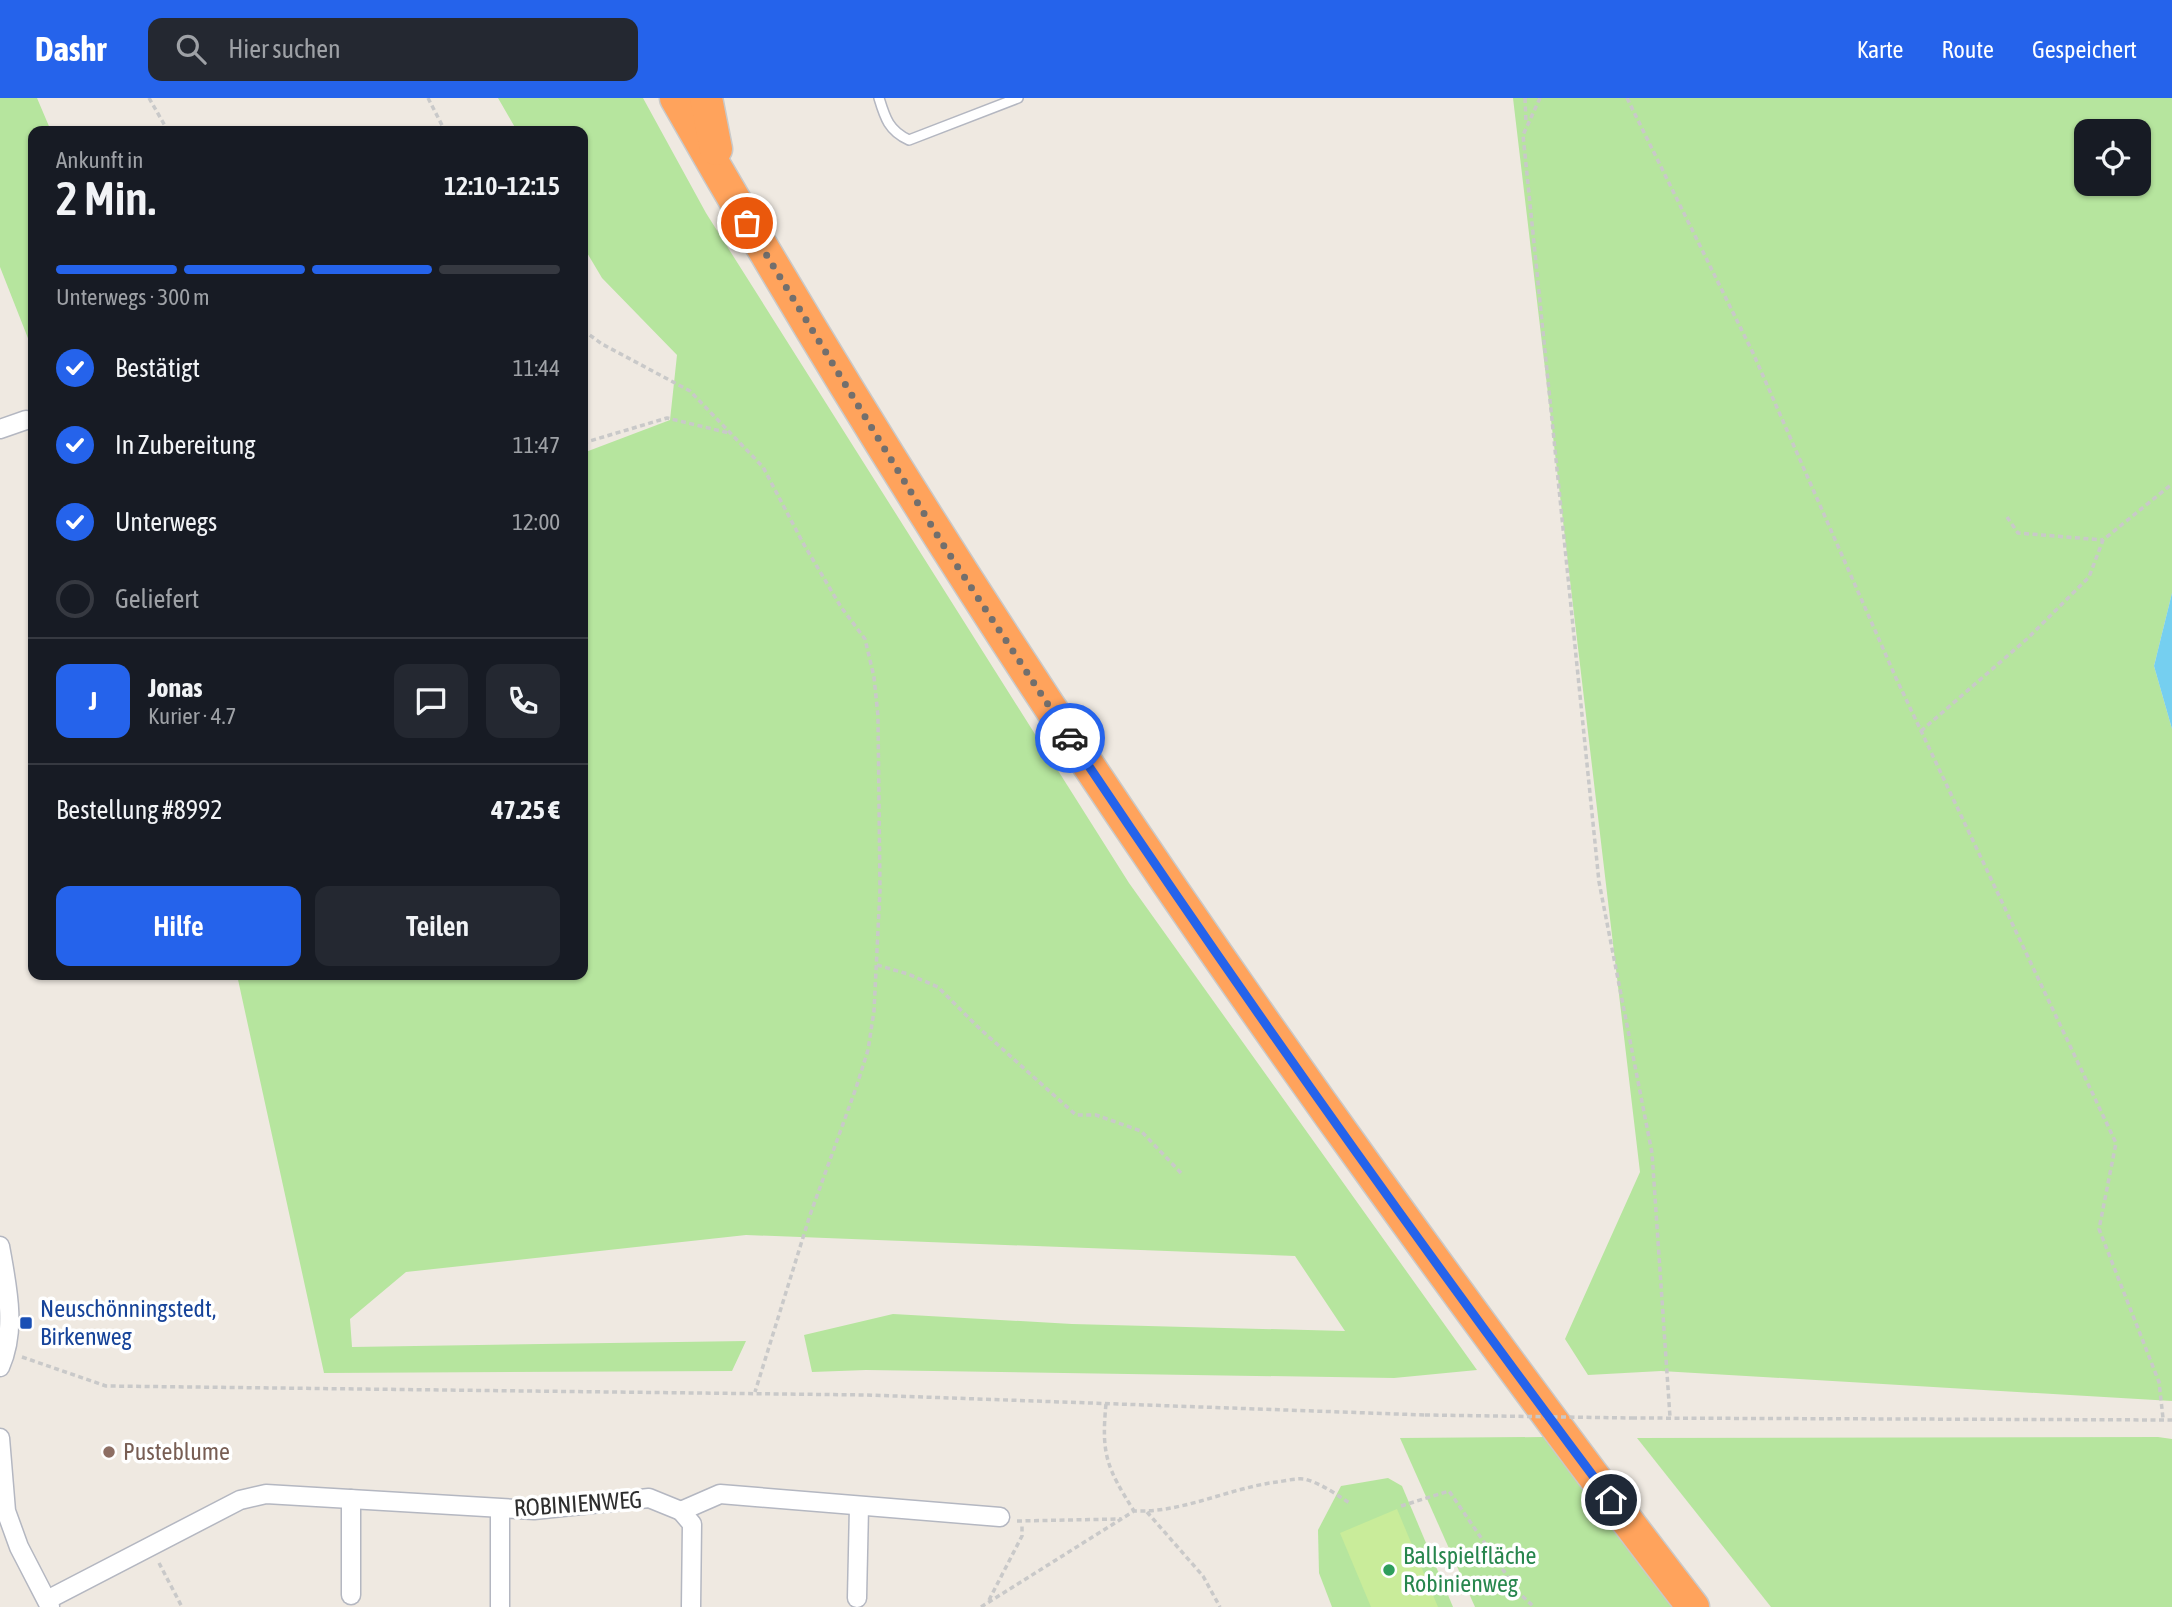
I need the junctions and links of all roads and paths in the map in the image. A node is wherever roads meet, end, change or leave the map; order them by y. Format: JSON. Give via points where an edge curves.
{"nodes":[{"id":1,"x":149,"y":98,"type":"edge"},
{"id":2,"x":428,"y":98,"type":"edge"},
{"id":3,"x":676,"y":98,"type":"edge"},
{"id":4,"x":706,"y":98,"type":"edge"},
{"id":5,"x":879,"y":98,"type":"edge"},
{"id":6,"x":1018,"y":98,"type":"edge"},
{"id":7,"x":1525,"y":98,"type":"edge"},
{"id":8,"x":1540,"y":98,"type":"edge"},
{"id":9,"x":1627,"y":98,"type":"edge"},
{"id":10,"x":1527,"y":125,"type":"junction"},
{"id":11,"x":165,"y":126,"type":"edge"},
{"id":12,"x":442,"y":126,"type":"edge"},
{"id":13,"x":722,"y":178,"type":"junction"},
{"id":14,"x":588,"y":334,"type":"edge"},
{"id":15,"x":26,"y":420,"type":"dead end"},
{"id":16,"x":0,"y":429,"type":"edge"},
{"id":17,"x":731,"y":434,"type":"junction"},
{"id":18,"x":588,"y":442,"type":"edge"},
{"id":19,"x":2172,"y":484,"type":"edge"},
{"id":20,"x":2007,"y":517,"type":"dead end"},
{"id":21,"x":2103,"y":540,"type":"junction"},
{"id":22,"x":1921,"y":731,"type":"junction"},
{"id":23,"x":877,"y":965,"type":"junction"},
{"id":24,"x":1182,"y":1174,"type":"dead end"},
{"id":25,"x":0,"y":1246,"type":"edge"},
{"id":26,"x":3,"y":1360,"type":"edge"},
{"id":27,"x":755,"y":1393,"type":"junction"},
{"id":28,"x":1106,"y":1404,"type":"junction"},
{"id":29,"x":1670,"y":1417,"type":"junction"},
{"id":30,"x":2163,"y":1418,"type":"junction"},
{"id":31,"x":2172,"y":1420,"type":"edge"},
{"id":32,"x":0,"y":1438,"type":"edge"},
{"id":33,"x":351,"y":1499,"type":"junction"},
{"id":34,"x":1352,"y":1504,"type":"dead end"},
{"id":35,"x":1401,"y":1506,"type":"dead end"},
{"id":36,"x":859,"y":1507,"type":"junction"},
{"id":37,"x":500,"y":1509,"type":"junction"},
{"id":38,"x":681,"y":1511,"type":"junction"},
{"id":39,"x":1134,"y":1511,"type":"junction"},
{"id":40,"x":1146,"y":1511,"type":"junction"},
{"id":41,"x":1000,"y":1517,"type":"joint"},
{"id":42,"x":1123,"y":1519,"type":"junction"},
{"id":43,"x":1022,"y":1523,"type":"junction"},
{"id":44,"x":150,"y":1546,"type":"junction"},
{"id":45,"x":351,"y":1595,"type":"dead end"},
{"id":46,"x":858,"y":1598,"type":"dead end"},
{"id":47,"x":989,"y":1600,"type":"junction"},
{"id":48,"x":49,"y":1603,"type":"edge"},
{"id":49,"x":181,"y":1607,"type":"edge"},
{"id":50,"x":500,"y":1607,"type":"edge"},
{"id":51,"x":691,"y":1607,"type":"edge"},
{"id":52,"x":981,"y":1607,"type":"edge"},
{"id":53,"x":1220,"y":1607,"type":"edge"},
{"id":54,"x":1534,"y":1607,"type":"edge"},
{"id":55,"x":1693,"y":1607,"type":"edge"}],
"edges":[{"from":1,"to":11,"type":"path"},
{"from":2,"to":12,"type":"path"},
{"from":3,"to":13,"type":"highway"},
{"from":4,"to":13,"type":"highway"},
{"from":5,"to":6,"type":"lane","via":[[886,122],[909,140]]},
{"from":7,"to":10,"type":"path"},
{"from":8,"to":10,"type":"path"},
{"from":9,"to":22,"type":"path","via":[[1753,353]]},
{"from":10,"to":29,"type":"path","via":[[1523,135],[1598,882],[1652,1153]]},
{"from":13,"to":55,"type":"highway","via":[[942,543],[1156,867],[1513,1370]]},
{"from":14,"to":17,"type":"path","via":[[690,391]]},
{"from":15,"to":16,"type":"street"},
{"from":17,"to":18,"type":"path","via":[[667,418]]},
{"from":17,"to":23,"type":"path","via":[[762,467],[821,575],[865,639],[878,716]]},
{"from":19,"to":21,"type":"path"},
{"from":20,"to":21,"type":"path","via":[[2018,533]]},
{"from":21,"to":22,"type":"path","via":[[2089,577],[2028,638]]},
{"from":22,"to":30,"type":"path","via":[[2116,1143],[2099,1229],[2159,1382]]},
{"from":23,"to":24,"type":"path","via":[[938,987],[1076,1115],[1096,1115],[1141,1131]]},
{"from":23,"to":27,"type":"path","via":[[868,1049]]},
{"from":25,"to":26,"type":"street","via":[[10,1322]]},
{"from":26,"to":27,"type":"path","via":[[106,1386]]},
{"from":27,"to":28,"type":"path"},
{"from":28,"to":29,"type":"path","bridge":true,"via":[[1425,1415]]},
{"from":28,"to":39,"type":"path","via":[[1104,1452],[1114,1480]]},
{"from":29,"to":30,"type":"path"},
{"from":30,"to":31,"type":"path"},
{"from":32,"to":48,"type":"street","via":[[6,1511]]},
{"from":33,"to":37,"type":"street","name":"ROBINIENWEG"},
{"from":33,"to":44,"type":"street","name":"ROBINIENWEG","via":[[266,1494],[240,1500]]},
{"from":33,"to":45,"type":"street"},
{"from":34,"to":40,"type":"path","via":[[1302,1479],[1254,1485]]},
{"from":35,"to":54,"type":"path","via":[[1449,1491],[1518,1592]]},
{"from":36,"to":38,"type":"street","via":[[720,1494]]},
{"from":36,"to":41,"type":"street"},
{"from":36,"to":46,"type":"street"},
{"from":37,"to":38,"type":"street","name":"ROBINIENWEG","via":[[534,1510],[649,1498]]},
{"from":37,"to":50,"type":"street","name":"ROBINIENWEG"},
{"from":38,"to":51,"type":"street","via":[[692,1524]]},
{"from":39,"to":40,"type":"path"},
{"from":39,"to":42,"type":"path"},
{"from":40,"to":53,"type":"path","via":[[1203,1576]]},
{"from":41,"to":43,"type":"path"},
{"from":42,"to":43,"type":"path"},
{"from":42,"to":47,"type":"path"},
{"from":43,"to":47,"type":"path","via":[[1022,1536]]},
{"from":44,"to":48,"type":"street","name":"ROBINIENWEG"},
{"from":44,"to":49,"type":"path"},
{"from":47,"to":52,"type":"path"}]}
